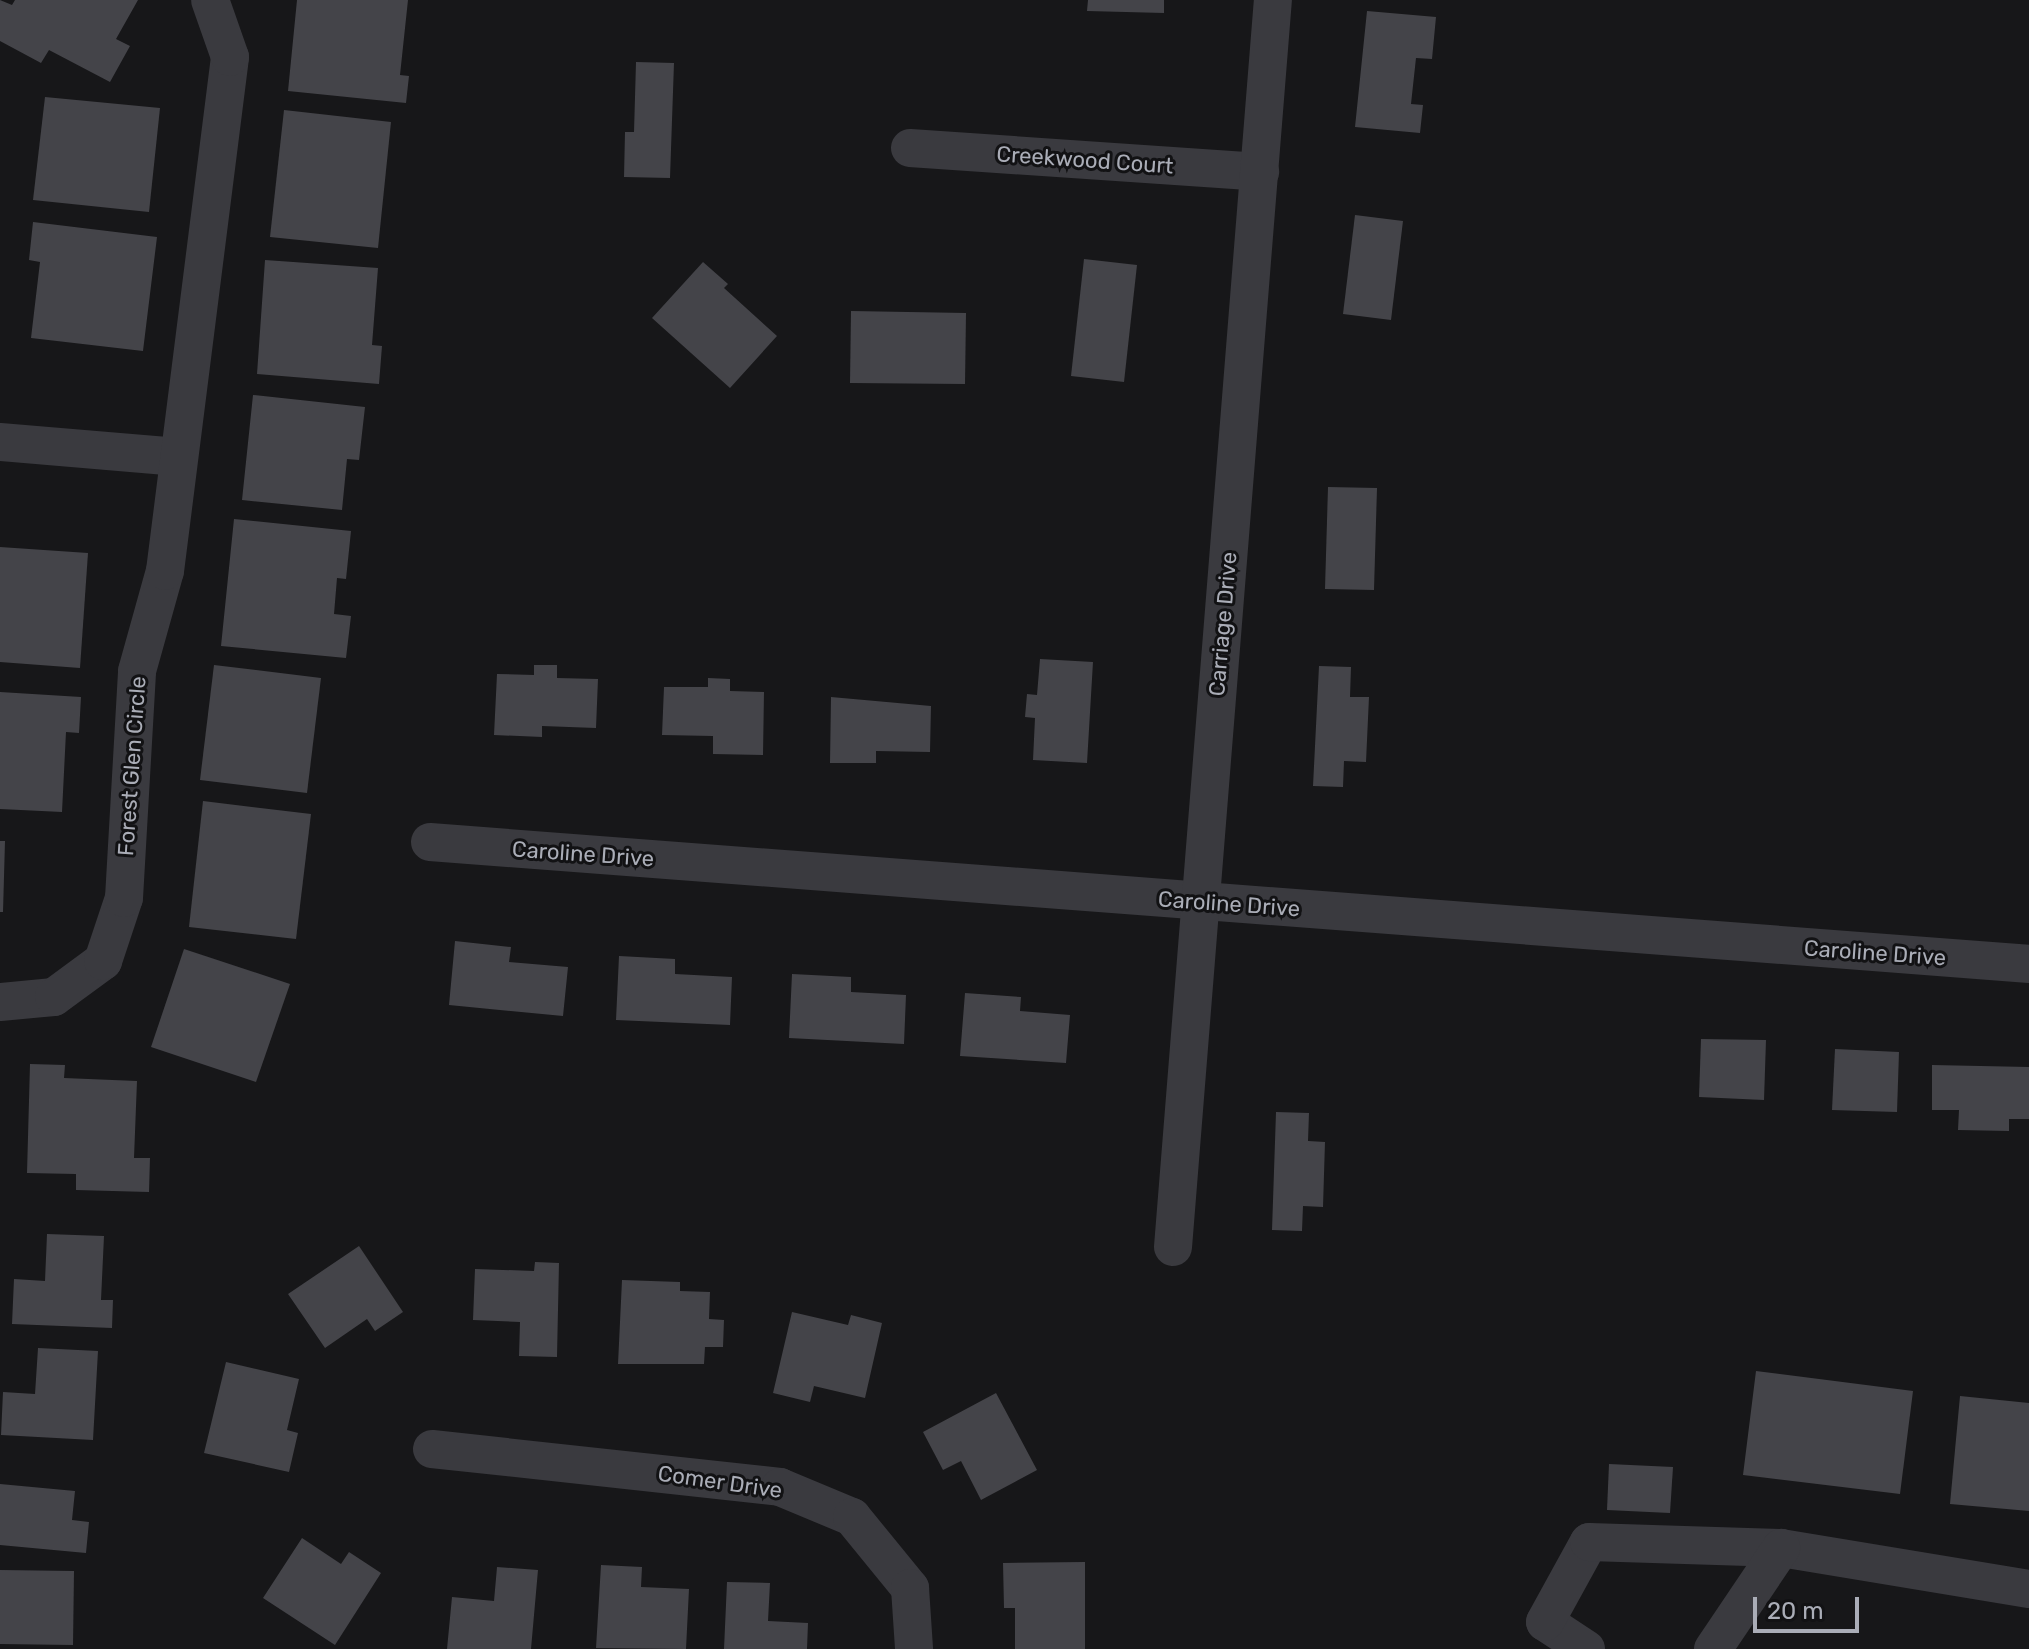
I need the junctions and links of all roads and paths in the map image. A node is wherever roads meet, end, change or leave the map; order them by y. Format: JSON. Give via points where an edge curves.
{"nodes":[{"id":1,"x":210,"y":0,"type":"edge"},
{"id":2,"x":1273,"y":0,"type":"edge"},
{"id":3,"x":910,"y":148,"type":"dead end"},
{"id":4,"x":1260,"y":172,"type":"junction"},
{"id":5,"x":0,"y":442,"type":"edge"},
{"id":6,"x":178,"y":457,"type":"junction"},
{"id":7,"x":430,"y":842,"type":"dead end"},
{"id":8,"x":1201,"y":902,"type":"junction"},
{"id":9,"x":2029,"y":964,"type":"edge"},
{"id":10,"x":0,"y":1002,"type":"edge"},
{"id":11,"x":1173,"y":1247,"type":"dead end"},
{"id":12,"x":432,"y":1449,"type":"dead end"},
{"id":13,"x":1781,"y":1548,"type":"junction"},
{"id":14,"x":2029,"y":1589,"type":"edge"},
{"id":15,"x":914,"y":1649,"type":"edge"},
{"id":16,"x":1586,"y":1649,"type":"edge"},
{"id":17,"x":1713,"y":1649,"type":"edge"}],
"edges":[{"from":1,"to":6,"type":"street","name":"Forest Glen Circle","via":[[230,57]]},
{"from":2,"to":4,"type":"street","name":"Carriage Drive"},
{"from":3,"to":4,"type":"street","name":"Creekwood Court"},
{"from":4,"to":8,"type":"street","name":"Carriage Drive"},
{"from":5,"to":6,"type":"street"},
{"from":6,"to":10,"type":"street","name":"Forest Glen Circle","via":[[165,571],[137,671],[124,898],[103,961],[54,997]]},
{"from":7,"to":8,"type":"street","name":"Caroline Drive"},
{"from":8,"to":9,"type":"street","name":"Caroline Drive"},
{"from":8,"to":11,"type":"street","name":"Carriage Drive"},
{"from":12,"to":15,"type":"street","name":"Comer Drive","via":[[780,1487],[852,1517],[910,1588]]},
{"from":13,"to":14,"type":"street"},
{"from":13,"to":16,"type":"street","via":[[1589,1542],[1545,1622]]},
{"from":13,"to":17,"type":"street"}]}
